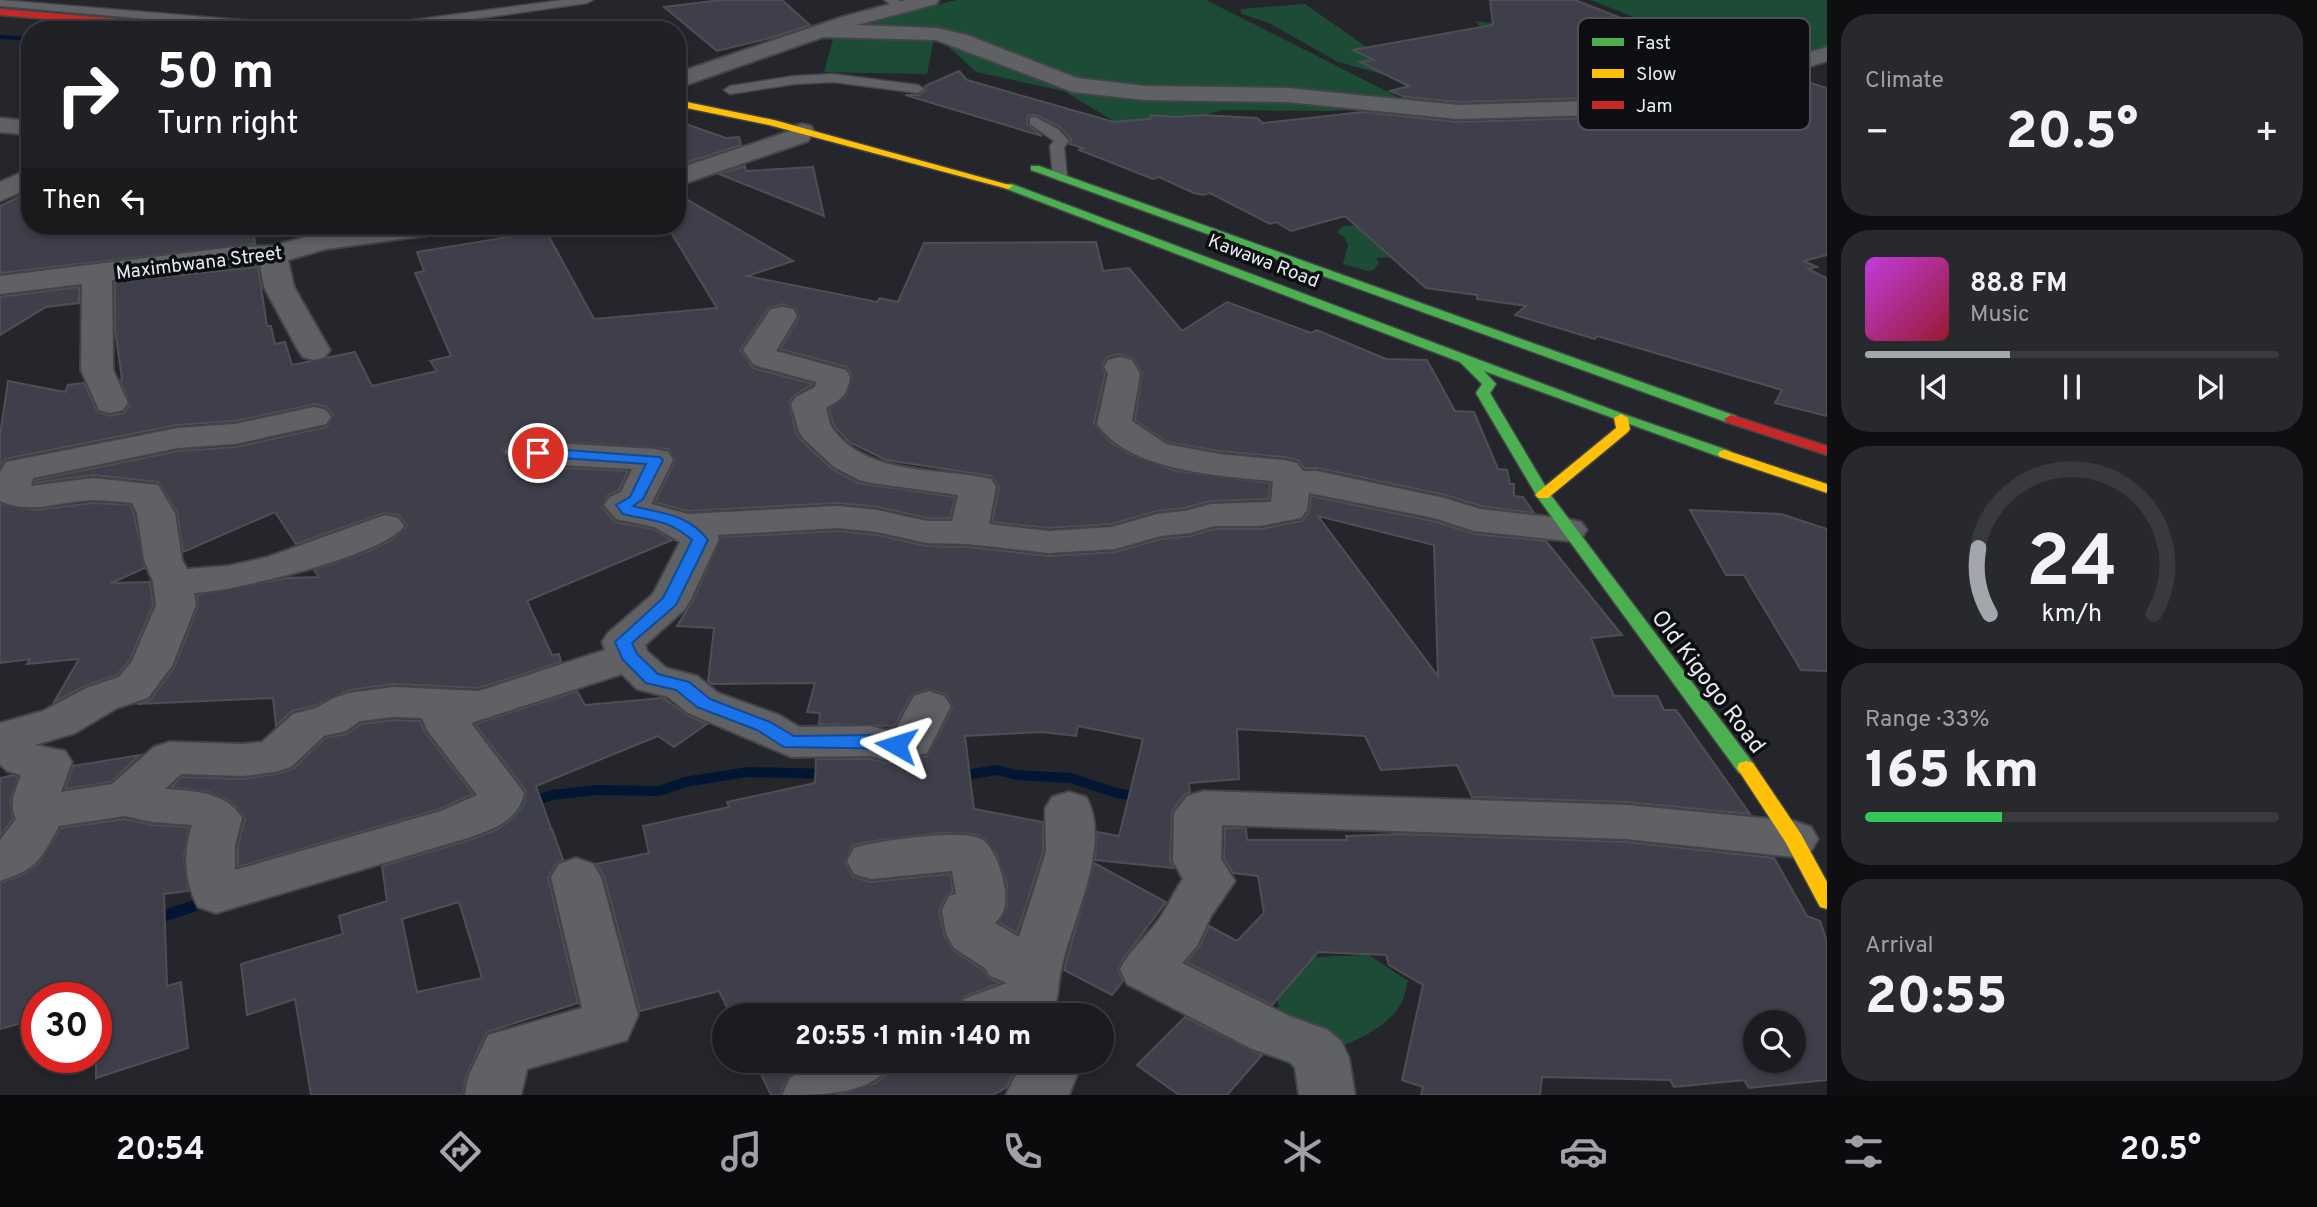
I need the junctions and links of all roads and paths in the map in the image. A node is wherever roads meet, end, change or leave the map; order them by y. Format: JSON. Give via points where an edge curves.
{"nodes":[{"id":1,"x":587,"y":0,"type":"edge"},
{"id":2,"x":929,"y":0,"type":"edge"},
{"id":3,"x":0,"y":3,"type":"edge"},
{"id":4,"x":897,"y":4,"type":"edge"},
{"id":5,"x":0,"y":12,"type":"edge"},
{"id":6,"x":107,"y":21,"type":"edge"},
{"id":7,"x":209,"y":21,"type":"edge"},
{"id":8,"x":434,"y":21,"type":"edge"},
{"id":9,"x":822,"y":31,"type":"junction"},
{"id":10,"x":1827,"y":54,"type":"edge"},
{"id":11,"x":1810,"y":59,"type":"edge"},
{"id":12,"x":697,"y":82,"type":"edge"},
{"id":13,"x":918,"y":89,"type":"dead end"},
{"id":14,"x":775,"y":99,"type":"dead end"},
{"id":15,"x":686,"y":105,"type":"edge"},
{"id":16,"x":1578,"y":108,"type":"edge"},
{"id":17,"x":1035,"y":121,"type":"dead end"},
{"id":18,"x":0,"y":125,"type":"edge"},
{"id":19,"x":21,"y":127,"type":"edge"},
{"id":20,"x":802,"y":131,"type":"junction"},
{"id":21,"x":1020,"y":163,"type":"dead end"},
{"id":22,"x":686,"y":175,"type":"edge"},
{"id":23,"x":1060,"y":177,"type":"junction"},
{"id":24,"x":21,"y":182,"type":"edge"},
{"id":25,"x":0,"y":193,"type":"edge"},
{"id":26,"x":370,"y":235,"type":"edge"},
{"id":27,"x":273,"y":255,"type":"junction"},
{"id":28,"x":97,"y":275,"type":"junction"},
{"id":29,"x":0,"y":285,"type":"edge"},
{"id":30,"x":782,"y":316,"type":"dead end"},
{"id":31,"x":314,"y":350,"type":"dead end"},
{"id":32,"x":1464,"y":358,"type":"junction"},
{"id":33,"x":1120,"y":367,"type":"dead end"},
{"id":34,"x":111,"y":403,"type":"dead end"},
{"id":35,"x":314,"y":416,"type":"dead end"},
{"id":36,"x":1621,"y":418,"type":"junction"},
{"id":37,"x":1827,"y":451,"type":"edge"},
{"id":38,"x":522,"y":452,"type":"dead end"},
{"id":39,"x":1292,"y":481,"type":"junction"},
{"id":40,"x":1827,"y":489,"type":"edge"},
{"id":41,"x":1543,"y":495,"type":"junction"},
{"id":42,"x":385,"y":526,"type":"dead end"},
{"id":43,"x":685,"y":526,"type":"junction"},
{"id":44,"x":1568,"y":530,"type":"junction"},
{"id":45,"x":968,"y":533,"type":"junction"},
{"id":46,"x":173,"y":582,"type":"junction"},
{"id":47,"x":629,"y":656,"type":"junction"},
{"id":48,"x":479,"y":705,"type":"junction"},
{"id":49,"x":929,"y":706,"type":"dead end"},
{"id":50,"x":0,"y":738,"type":"edge"},
{"id":51,"x":125,"y":799,"type":"junction"},
{"id":52,"x":1069,"y":810,"type":"dead end"},
{"id":53,"x":44,"y":812,"type":"junction"},
{"id":54,"x":1794,"y":839,"type":"junction"},
{"id":55,"x":871,"y":861,"type":"dead end"},
{"id":56,"x":0,"y":863,"type":"edge"},
{"id":57,"x":576,"y":877,"type":"dead end"},
{"id":58,"x":1827,"y":901,"type":"edge"},
{"id":59,"x":1036,"y":994,"type":"edge"},
{"id":60,"x":1013,"y":1003,"type":"edge"},
{"id":61,"x":846,"y":1073,"type":"edge"},
{"id":62,"x":1052,"y":1073,"type":"edge"},
{"id":63,"x":493,"y":1095,"type":"edge"},
{"id":64,"x":810,"y":1095,"type":"edge"},
{"id":65,"x":1034,"y":1095,"type":"edge"},
{"id":66,"x":1327,"y":1095,"type":"edge"}],
"edges":[{"from":1,"to":8,"type":"lane"},
{"from":2,"to":4,"type":"street"},
{"from":3,"to":7,"type":"lane"},
{"from":4,"to":9,"type":"street"},
{"from":5,"to":6,"type":"main road"},
{"from":9,"to":12,"type":"street"},
{"from":9,"to":16,"type":"street","via":[[936,34],[1073,85],[1145,93],[1287,95],[1458,112]]},
{"from":10,"to":11,"type":"street"},
{"from":12,"to":13,"type":"lane","via":[[832,78]]},
{"from":12,"to":14,"type":"main road"},
{"from":15,"to":20,"type":"main road","name":"Kawawa Road"},
{"from":17,"to":23,"type":"lane","via":[[1062,141],[1057,146]]},
{"from":18,"to":19,"type":"street"},
{"from":20,"to":22,"type":"street","via":[[799,136]]},
{"from":20,"to":32,"type":"main road","name":"Kawawa Road","via":[[989,179]]},
{"from":21,"to":23,"type":"main road","name":"Kawawa Road"},
{"from":23,"to":37,"type":"main road","name":"Kawawa Road","via":[[1643,389]]},
{"from":24,"to":25,"type":"street"},
{"from":26,"to":27,"type":"street","name":"Maximbwana Street"},
{"from":27,"to":28,"type":"street","name":"Maximbwana Street"},
{"from":27,"to":31,"type":"street","via":[[279,287]]},
{"from":28,"to":29,"type":"street","name":"Maximbwana Street"},
{"from":28,"to":34,"type":"street","via":[[97,370]]},
{"from":30,"to":45,"type":"street","via":[[759,350],[765,358],[834,377],[831,392],[808,404],[816,432],[847,459],[872,472],[978,487]]},
{"from":32,"to":36,"type":"main road","name":"Kawawa Road"},
{"from":32,"to":41,"type":"main road","name":"Old Kigogo Road","via":[[1489,384],[1483,393]]},
{"from":33,"to":39,"type":"street","via":[[1124,374],[1114,424],[1155,452],[1284,471]]},
{"from":35,"to":46,"type":"street","via":[[235,434],[178,438],[17,472],[12,493],[24,498],[93,489],[145,493],[156,513],[163,560]]},
{"from":36,"to":40,"type":"main road","name":"Kawawa Road"},
{"from":36,"to":41,"type":"main road","via":[[1623,429]]},
{"from":38,"to":43,"type":"street","via":[[655,460],[636,499],[623,505],[629,511],[661,515]]},
{"from":39,"to":44,"type":"street","via":[[1317,482],[1444,509],[1474,520]]},
{"from":39,"to":45,"type":"street","via":[[1288,510],[1260,515],[1211,515],[1115,538],[1024,541]]},
{"from":41,"to":44,"type":"main road","name":"Old Kigogo Road"},
{"from":42,"to":46,"type":"street","via":[[268,571]]},
{"from":43,"to":45,"type":"street","via":[[838,517],[927,532]]},
{"from":43,"to":47,"type":"street","via":[[700,540],[670,601],[623,642]]},
{"from":44,"to":54,"type":"main road","name":"Old Kigogo Road"},
{"from":46,"to":50,"type":"street","via":[[176,605],[151,666],[133,688],[109,692],[61,721]]},
{"from":47,"to":48,"type":"street"},
{"from":47,"to":49,"type":"street","via":[[652,679],[682,686],[703,703],[791,742],[870,741],[886,746],[911,742]]},
{"from":48,"to":51,"type":"street","via":[[393,702],[349,708],[330,720],[309,725],[275,755],[251,760],[170,758]]},
{"from":48,"to":51,"type":"street","via":[[443,719],[501,793],[499,803],[454,825],[216,894],[210,879],[216,815]]},
{"from":50,"to":53,"type":"street","via":[[23,760],[49,762],[37,795],[36,813]]},
{"from":51,"to":53,"type":"street"},
{"from":52,"to":59,"type":"street","via":[[1070,852]]},
{"from":53,"to":56,"type":"street","via":[[21,851]]},
{"from":54,"to":58,"type":"main road","name":"Old Kigogo Road"},
{"from":54,"to":66,"type":"street","via":[[1626,822],[1204,808],[1198,813],[1196,851],[1210,881],[1190,907],[1179,932],[1146,968],[1271,1033],[1310,1046],[1321,1058]]},
{"from":55,"to":59,"type":"street","via":[[965,852],[981,888],[981,906],[967,910],[972,934],[1007,955]]},
{"from":57,"to":63,"type":"street","via":[[611,1015],[608,1024],[508,1051]]},
{"from":59,"to":60,"type":"street"},
{"from":61,"to":64,"type":"street"},
{"from":62,"to":65,"type":"street"}]}
